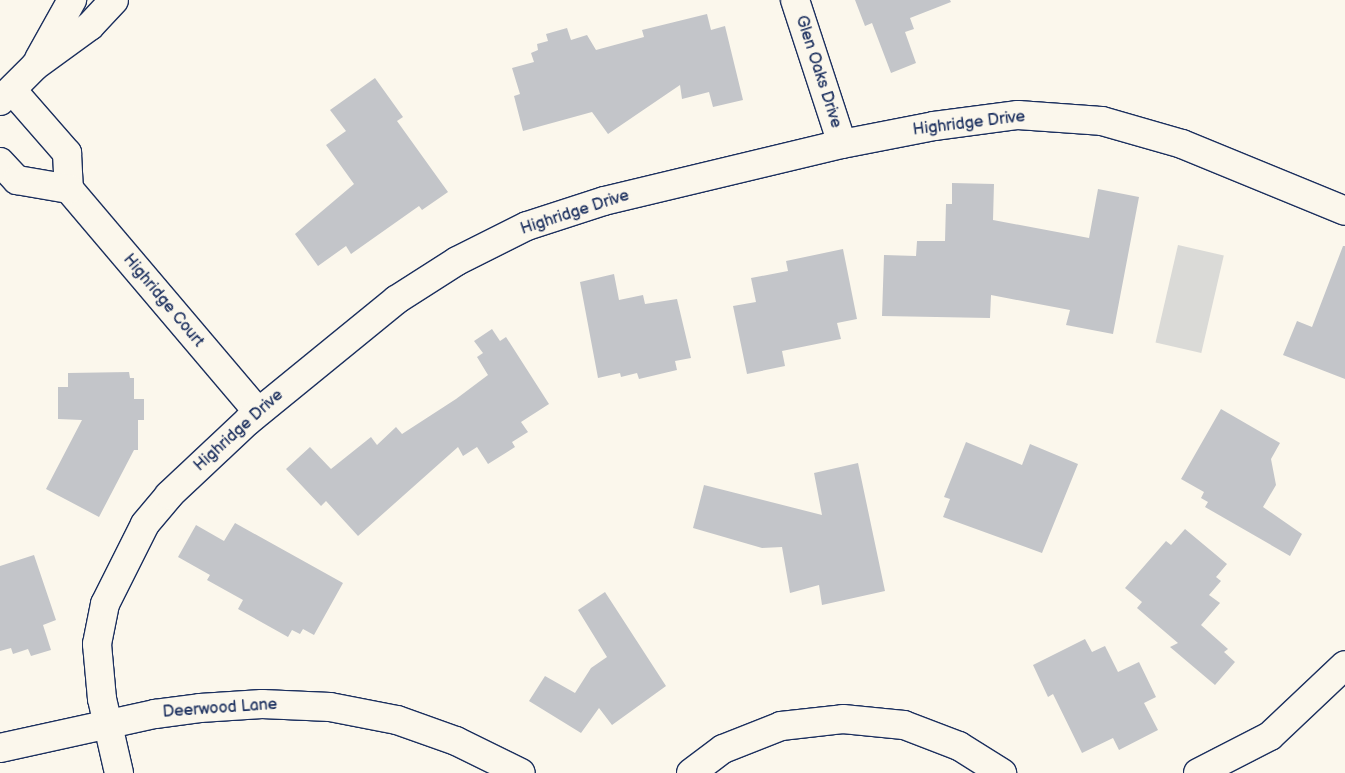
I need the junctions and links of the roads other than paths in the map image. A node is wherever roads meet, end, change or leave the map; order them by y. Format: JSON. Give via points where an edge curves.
{"nodes":[{"id":1,"x":72,"y":0,"type":"edge"},
{"id":2,"x":114,"y":0,"type":"edge"},
{"id":3,"x":795,"y":0,"type":"edge"},
{"id":4,"x":34,"y":66,"type":"junction"},
{"id":5,"x":6,"y":95,"type":"edge"},
{"id":6,"x":842,"y":144,"type":"junction"},
{"id":7,"x":0,"y":162,"type":"edge"},
{"id":8,"x":69,"y":189,"type":"junction"},
{"id":9,"x":1345,"y":211,"type":"edge"},
{"id":10,"x":258,"y":412,"type":"junction"},
{"id":11,"x":1345,"y":666,"type":"edge"},
{"id":12,"x":109,"y":726,"type":"junction"},
{"id":13,"x":0,"y":748,"type":"edge"},
{"id":14,"x":119,"y":773,"type":"edge"},
{"id":15,"x":520,"y":773,"type":"edge"},
{"id":16,"x":691,"y":773,"type":"edge"},
{"id":17,"x":1002,"y":773,"type":"edge"},
{"id":18,"x":1198,"y":773,"type":"edge"}],
"edges":[{"from":1,"to":4,"type":"street"},
{"from":2,"to":4,"type":"street","via":[[90,26]]},
{"from":3,"to":6,"type":"street","name":"Glen Oaks Drive"},
{"from":4,"to":5,"type":"street"},
{"from":5,"to":8,"type":"street","via":[[66,153]]},
{"from":6,"to":9,"type":"street","name":"Highridge Drive","via":[[934,126],[1018,115],[1102,121],[1182,144]]},
{"from":6,"to":10,"type":"street","name":"Highridge Drive","via":[[604,200],[527,226],[456,261],[396,300]]},
{"from":7,"to":8,"type":"street","via":[[18,180]]},
{"from":8,"to":10,"type":"street","name":"Highridge Court"},
{"from":10,"to":12,"type":"street","name":"Highridge Drive","via":[[169,495],[145,524],[105,604],[97,644]]},
{"from":11,"to":18,"type":"street","via":[[1270,736]]},
{"from":12,"to":13,"type":"street","name":"Deerwood Lane"},
{"from":12,"to":14,"type":"street","name":"Highridge Drive"},
{"from":12,"to":15,"type":"street","name":"Deerwood Lane","via":[[200,708],[262,704],[330,707],[396,720],[456,741]]},
{"from":16,"to":17,"type":"street","via":[[723,749],[781,726],[843,719],[904,726],[959,746]]}]}
